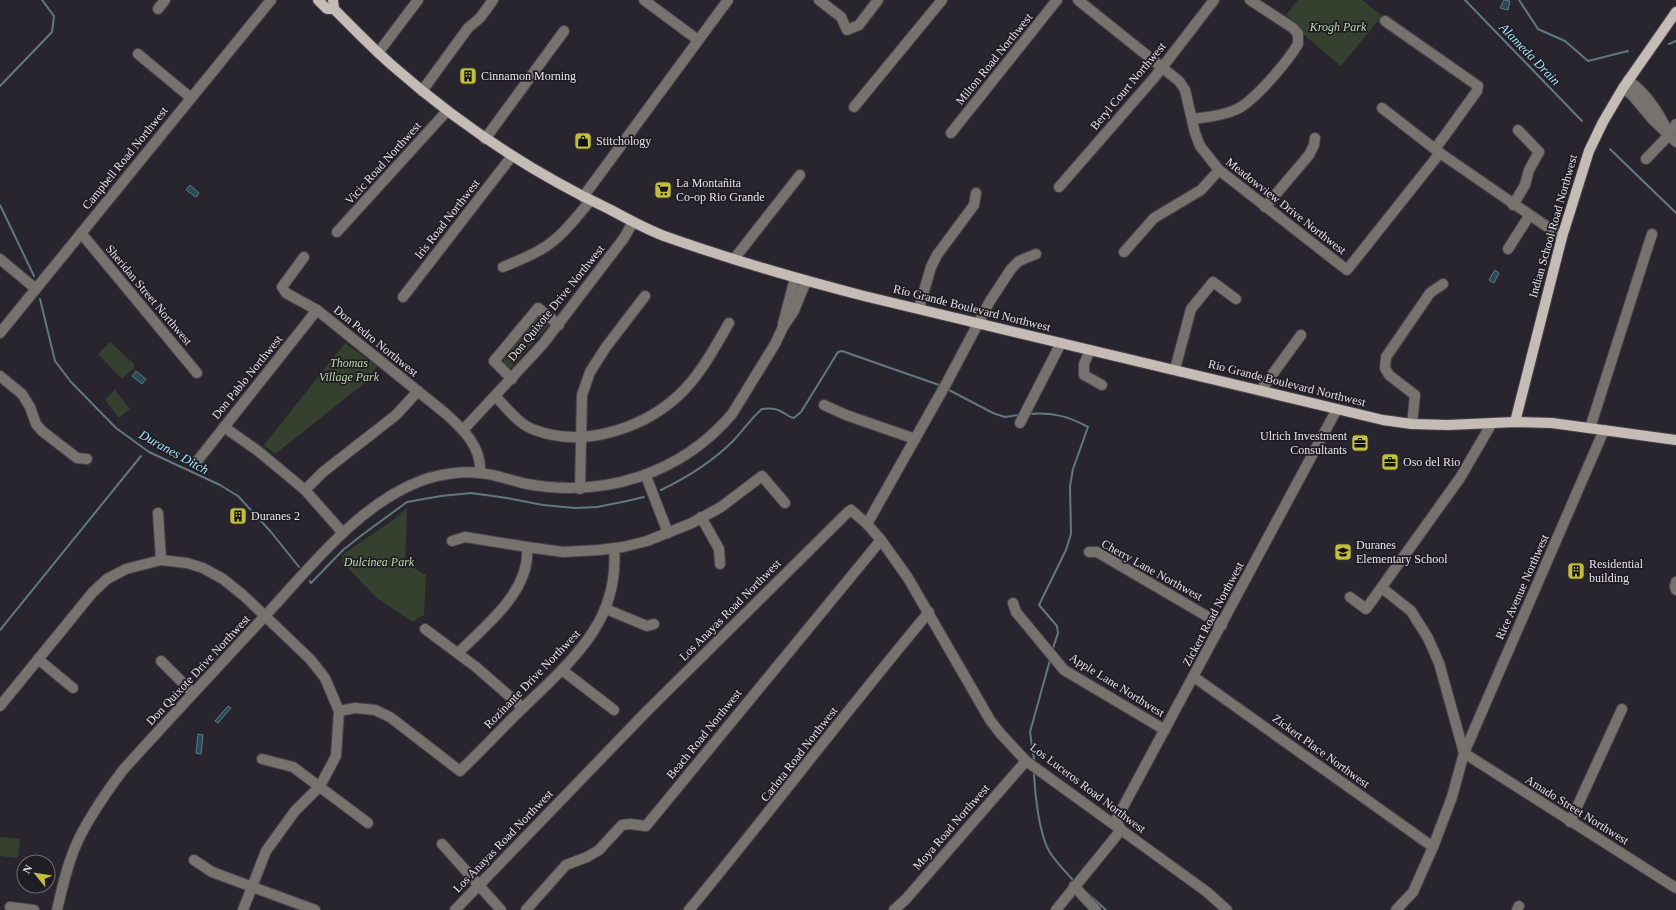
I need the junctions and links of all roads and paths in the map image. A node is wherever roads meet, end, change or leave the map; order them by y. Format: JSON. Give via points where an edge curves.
{"nodes":[{"id":1,"x":165,"y":0,"type":"edge"},
{"id":2,"x":271,"y":0,"type":"edge"},
{"id":3,"x":318,"y":0,"type":"edge"},
{"id":4,"x":418,"y":0,"type":"edge"},
{"id":5,"x":493,"y":0,"type":"edge"},
{"id":6,"x":644,"y":0,"type":"edge"},
{"id":7,"x":728,"y":0,"type":"edge"},
{"id":8,"x":819,"y":0,"type":"edge"},
{"id":9,"x":878,"y":0,"type":"edge"},
{"id":10,"x":942,"y":0,"type":"edge"},
{"id":11,"x":1058,"y":0,"type":"edge"},
{"id":12,"x":1078,"y":0,"type":"edge"},
{"id":13,"x":1214,"y":0,"type":"edge"},
{"id":14,"x":1250,"y":0,"type":"edge"},
{"id":15,"x":1090,"y":4,"type":"edge"},
{"id":16,"x":334,"y":5,"type":"edge"},
{"id":17,"x":158,"y":9,"type":"dead end"},
{"id":18,"x":1676,"y":12,"type":"edge"},
{"id":19,"x":1385,"y":21,"type":"dead end"},
{"id":20,"x":564,"y":30,"type":"dead end"},
{"id":21,"x":698,"y":40,"type":"junction"},
{"id":22,"x":378,"y":53,"type":"junction"},
{"id":23,"x":138,"y":54,"type":"dead end"},
{"id":24,"x":1163,"y":67,"type":"junction"},
{"id":25,"x":1626,"y":84,"type":"junction"},
{"id":26,"x":422,"y":91,"type":"junction"},
{"id":27,"x":191,"y":98,"type":"junction"},
{"id":28,"x":854,"y":107,"type":"dead end"},
{"id":29,"x":1382,"y":108,"type":"dead end"},
{"id":30,"x":447,"y":111,"type":"junction"},
{"id":31,"x":1193,"y":119,"type":"junction"},
{"id":32,"x":1676,"y":124,"type":"edge"},
{"id":33,"x":1518,"y":130,"type":"dead end"},
{"id":34,"x":951,"y":133,"type":"dead end"},
{"id":35,"x":485,"y":138,"type":"junction"},
{"id":36,"x":1315,"y":138,"type":"dead end"},
{"id":37,"x":1672,"y":138,"type":"edge"},
{"id":38,"x":1438,"y":151,"type":"junction"},
{"id":39,"x":512,"y":156,"type":"junction"},
{"id":40,"x":1646,"y":159,"type":"dead end"},
{"id":41,"x":1219,"y":170,"type":"junction"},
{"id":42,"x":800,"y":175,"type":"dead end"},
{"id":43,"x":1059,"y":187,"type":"dead end"},
{"id":44,"x":976,"y":193,"type":"dead end"},
{"id":45,"x":587,"y":199,"type":"junction"},
{"id":46,"x":1513,"y":205,"type":"junction"},
{"id":47,"x":1265,"y":207,"type":"junction"},
{"id":48,"x":1530,"y":216,"type":"junction"},
{"id":49,"x":633,"y":222,"type":"junction"},
{"id":50,"x":338,"y":232,"type":"dead end"},
{"id":51,"x":81,"y":233,"type":"junction"},
{"id":52,"x":1652,"y":234,"type":"dead end"},
{"id":53,"x":1562,"y":237,"type":"junction"},
{"id":54,"x":1508,"y":249,"type":"dead end"},
{"id":55,"x":1124,"y":252,"type":"dead end"},
{"id":56,"x":1036,"y":254,"type":"dead end"},
{"id":57,"x":304,"y":257,"type":"dead end"},
{"id":58,"x":0,"y":259,"type":"edge"},
{"id":59,"x":734,"y":259,"type":"junction"},
{"id":60,"x":503,"y":267,"type":"dead end"},
{"id":61,"x":795,"y":278,"type":"junction"},
{"id":62,"x":806,"y":281,"type":"junction"},
{"id":63,"x":1443,"y":284,"type":"dead end"},
{"id":64,"x":36,"y":289,"type":"junction"},
{"id":65,"x":645,"y":296,"type":"dead end"},
{"id":66,"x":403,"y":297,"type":"dead end"},
{"id":67,"x":1236,"y":299,"type":"dead end"},
{"id":68,"x":918,"y":308,"type":"junction"},
{"id":69,"x":317,"y":310,"type":"junction"},
{"id":70,"x":729,"y":323,"type":"dead end"},
{"id":71,"x":978,"y":323,"type":"junction"},
{"id":72,"x":559,"y":325,"type":"junction"},
{"id":73,"x":783,"y":328,"type":"junction"},
{"id":74,"x":0,"y":333,"type":"edge"},
{"id":75,"x":1301,"y":335,"type":"dead end"},
{"id":76,"x":1061,"y":343,"type":"junction"},
{"id":77,"x":1090,"y":350,"type":"junction"},
{"id":78,"x":1175,"y":369,"type":"junction"},
{"id":79,"x":198,"y":373,"type":"dead end"},
{"id":80,"x":0,"y":376,"type":"edge"},
{"id":81,"x":512,"y":379,"type":"junction"},
{"id":82,"x":1102,"y":385,"type":"dead end"},
{"id":83,"x":1261,"y":390,"type":"junction"},
{"id":84,"x":418,"y":391,"type":"junction"},
{"id":85,"x":496,"y":397,"type":"junction"},
{"id":86,"x":824,"y":405,"type":"dead end"},
{"id":87,"x":1337,"y":409,"type":"junction"},
{"id":88,"x":1515,"y":422,"type":"junction"},
{"id":89,"x":1020,"y":423,"type":"dead end"},
{"id":90,"x":1492,"y":423,"type":"junction"},
{"id":91,"x":1412,"y":424,"type":"junction"},
{"id":92,"x":224,"y":426,"type":"junction"},
{"id":93,"x":1590,"y":428,"type":"junction"},
{"id":94,"x":464,"y":430,"type":"junction"},
{"id":95,"x":1604,"y":430,"type":"junction"},
{"id":96,"x":580,"y":437,"type":"junction"},
{"id":97,"x":915,"y":439,"type":"junction"},
{"id":98,"x":1676,"y":440,"type":"edge"},
{"id":99,"x":87,"y":459,"type":"dead end"},
{"id":100,"x":198,"y":460,"type":"dead end"},
{"id":101,"x":480,"y":473,"type":"junction"},
{"id":102,"x":646,"y":476,"type":"junction"},
{"id":103,"x":580,"y":489,"type":"junction"},
{"id":104,"x":305,"y":490,"type":"junction"},
{"id":105,"x":785,"y":503,"type":"dead end"},
{"id":106,"x":158,"y":513,"type":"dead end"},
{"id":107,"x":702,"y":517,"type":"junction"},
{"id":108,"x":867,"y":524,"type":"junction"},
{"id":109,"x":343,"y":533,"type":"junction"},
{"id":110,"x":668,"y":533,"type":"junction"},
{"id":111,"x":881,"y":540,"type":"junction"},
{"id":112,"x":452,"y":541,"type":"dead end"},
{"id":113,"x":526,"y":547,"type":"junction"},
{"id":114,"x":614,"y":548,"type":"junction"},
{"id":115,"x":1089,"y":552,"type":"dead end"},
{"id":116,"x":161,"y":560,"type":"junction"},
{"id":117,"x":720,"y":564,"type":"dead end"},
{"id":118,"x":1676,"y":582,"type":"edge"},
{"id":119,"x":1382,"y":588,"type":"junction"},
{"id":120,"x":1676,"y":590,"type":"edge"},
{"id":121,"x":1350,"y":597,"type":"dead end"},
{"id":122,"x":1013,"y":603,"type":"dead end"},
{"id":123,"x":606,"y":609,"type":"junction"},
{"id":124,"x":928,"y":612,"type":"junction"},
{"id":125,"x":266,"y":616,"type":"junction"},
{"id":126,"x":654,"y":624,"type":"dead end"},
{"id":127,"x":1222,"y":625,"type":"junction"},
{"id":128,"x":425,"y":629,"type":"dead end"},
{"id":129,"x":458,"y":653,"type":"junction"},
{"id":130,"x":38,"y":659,"type":"junction"},
{"id":131,"x":160,"y":661,"type":"dead end"},
{"id":132,"x":562,"y":670,"type":"junction"},
{"id":133,"x":1194,"y":677,"type":"junction"},
{"id":134,"x":73,"y":688,"type":"dead end"},
{"id":135,"x":193,"y":693,"type":"junction"},
{"id":136,"x":0,"y":706,"type":"edge"},
{"id":137,"x":523,"y":708,"type":"junction"},
{"id":138,"x":1622,"y":709,"type":"dead end"},
{"id":139,"x":614,"y":710,"type":"dead end"},
{"id":140,"x":339,"y":711,"type":"junction"},
{"id":141,"x":1165,"y":730,"type":"junction"},
{"id":142,"x":1464,"y":753,"type":"junction"},
{"id":143,"x":262,"y":758,"type":"dead end"},
{"id":144,"x":1026,"y":761,"type":"junction"},
{"id":145,"x":320,"y":786,"type":"junction"},
{"id":146,"x":1570,"y":822,"type":"junction"},
{"id":147,"x":368,"y":823,"type":"dead end"},
{"id":148,"x":1121,"y":830,"type":"junction"},
{"id":149,"x":442,"y":844,"type":"dead end"},
{"id":150,"x":1433,"y":847,"type":"junction"},
{"id":151,"x":194,"y":860,"type":"dead end"},
{"id":152,"x":479,"y":884,"type":"junction"},
{"id":153,"x":252,"y":886,"type":"junction"},
{"id":154,"x":1074,"y":886,"type":"junction"},
{"id":155,"x":1676,"y":888,"type":"edge"},
{"id":156,"x":10,"y":907,"type":"dead end"},
{"id":157,"x":34,"y":910,"type":"edge"},
{"id":158,"x":58,"y":910,"type":"edge"},
{"id":159,"x":243,"y":910,"type":"edge"},
{"id":160,"x":315,"y":910,"type":"edge"},
{"id":161,"x":455,"y":910,"type":"edge"},
{"id":162,"x":501,"y":910,"type":"edge"},
{"id":163,"x":526,"y":910,"type":"edge"},
{"id":164,"x":689,"y":910,"type":"edge"},
{"id":165,"x":894,"y":910,"type":"edge"},
{"id":166,"x":1056,"y":910,"type":"edge"},
{"id":167,"x":1096,"y":910,"type":"edge"},
{"id":168,"x":1227,"y":910,"type":"edge"},
{"id":169,"x":1396,"y":910,"type":"edge"}],
"edges":[{"from":1,"to":17,"type":"street"},
{"from":2,"to":27,"type":"street","name":"Campbell Road Northwest"},
{"from":3,"to":16,"type":"main road","name":"Rio Grande Boulevard Northwest","via":[[326,9]]},
{"from":4,"to":22,"type":"street"},
{"from":5,"to":26,"type":"street","via":[[480,18],[468,28]]},
{"from":6,"to":21,"type":"street"},
{"from":7,"to":21,"type":"street"},
{"from":8,"to":9,"type":"street","via":[[841,17],[847,30],[859,25]]},
{"from":10,"to":28,"type":"street"},
{"from":11,"to":34,"type":"street","name":"Milton Road Northwest"},
{"from":12,"to":15,"type":"street","name":"Meadowview Drive Northwest"},
{"from":13,"to":24,"type":"street","name":"Beryl Court Northwest"},
{"from":14,"to":31,"type":"street","via":[[1293,28],[1298,34],[1298,44],[1246,104],[1228,113]]},
{"from":15,"to":24,"type":"street","name":"Meadowview Drive Northwest"},
{"from":16,"to":22,"type":"main road","name":"Rio Grande Boulevard Northwest"},
{"from":18,"to":25,"type":"main road","name":"Indian School Road Northwest"},
{"from":19,"to":38,"type":"street","via":[[1478,86]]},
{"from":20,"to":35,"type":"street"},
{"from":21,"to":45,"type":"street"},
{"from":22,"to":26,"type":"main road","name":"Rio Grande Boulevard Northwest"},
{"from":23,"to":27,"type":"street"},
{"from":24,"to":31,"type":"street","name":"Meadowview Drive Northwest","via":[[1179,80],[1185,90]]},
{"from":24,"to":43,"type":"street","name":"Beryl Court Northwest"},
{"from":25,"to":37,"type":"street","via":[[1653,120]]},
{"from":25,"to":53,"type":"main road","name":"Indian School Road Northwest","via":[[1589,150]]},
{"from":26,"to":30,"type":"main road","name":"Rio Grande Boulevard Northwest"},
{"from":27,"to":51,"type":"street","name":"Campbell Road Northwest"},
{"from":29,"to":38,"type":"street"},
{"from":30,"to":35,"type":"main road","name":"Rio Grande Boulevard Northwest"},
{"from":30,"to":50,"type":"street","name":"Vicic Road Northwest"},
{"from":31,"to":41,"type":"street","name":"Meadowview Drive Northwest","via":[[1200,146]]},
{"from":32,"to":37,"type":"street"},
{"from":33,"to":46,"type":"street","via":[[1539,152]]},
{"from":35,"to":39,"type":"main road","name":"Rio Grande Boulevard Northwest"},
{"from":36,"to":47,"type":"street","via":[[1309,155]]},
{"from":37,"to":40,"type":"street"},
{"from":38,"to":46,"type":"street"},
{"from":38,"to":47,"type":"street","name":"Meadowview Drive Northwest","via":[[1347,270]]},
{"from":39,"to":45,"type":"main road","name":"Rio Grande Boulevard Northwest"},
{"from":39,"to":66,"type":"street","name":"Iris Road Northwest"},
{"from":41,"to":47,"type":"street","name":"Meadowview Drive Northwest"},
{"from":41,"to":55,"type":"street","via":[[1202,190],[1154,218]]},
{"from":42,"to":59,"type":"street"},
{"from":44,"to":68,"type":"street","via":[[974,205],[937,255]]},
{"from":45,"to":49,"type":"main road","name":"Rio Grande Boulevard Northwest"},
{"from":45,"to":60,"type":"street","via":[[573,222],[550,243],[541,250]]},
{"from":46,"to":48,"type":"street"},
{"from":48,"to":53,"type":"street"},
{"from":48,"to":54,"type":"street"},
{"from":49,"to":59,"type":"main road","name":"Rio Grande Boulevard Northwest","via":[[666,237]]},
{"from":49,"to":72,"type":"street","name":"Don Quixote Drive Northwest","via":[[624,238]]},
{"from":51,"to":64,"type":"street","name":"Campbell Road Northwest"},
{"from":51,"to":79,"type":"street","name":"Sheridan Street Northwest"},
{"from":52,"to":93,"type":"street"},
{"from":53,"to":88,"type":"main road","name":"Indian School Road Northwest"},
{"from":56,"to":71,"type":"street","via":[[1019,261],[1011,269]]},
{"from":57,"to":69,"type":"street","name":"Don Pedro Northwest","via":[[282,287],[286,293]]},
{"from":58,"to":64,"type":"street"},
{"from":59,"to":61,"type":"main road","name":"Rio Grande Boulevard Northwest"},
{"from":61,"to":62,"type":"main road","name":"Rio Grande Boulevard Northwest"},
{"from":61,"to":73,"type":"street"},
{"from":62,"to":68,"type":"main road","name":"Rio Grande Boulevard Northwest"},
{"from":62,"to":73,"type":"street","via":[[794,311]]},
{"from":63,"to":91,"type":"street","via":[[1430,293],[1386,357],[1385,368],[1389,375],[1415,395]]},
{"from":64,"to":74,"type":"street","name":"Campbell Road Northwest"},
{"from":65,"to":96,"type":"street","via":[[590,372],[582,395]]},
{"from":67,"to":78,"type":"street","via":[[1213,282],[1197,299],[1186,320]]},
{"from":68,"to":71,"type":"main road","name":"Rio Grande Boulevard Northwest"},
{"from":69,"to":84,"type":"street","name":"Don Pedro Northwest"},
{"from":69,"to":92,"type":"street","name":"Don Pablo Northwest"},
{"from":70,"to":96,"type":"street","via":[[706,362],[685,389],[657,413],[608,433]]},
{"from":71,"to":76,"type":"main road","name":"Rio Grande Boulevard Northwest"},
{"from":71,"to":97,"type":"street"},
{"from":72,"to":81,"type":"street","name":"Don Quixote Drive Northwest"},
{"from":72,"to":81,"type":"street","via":[[538,308],[494,361]]},
{"from":73,"to":102,"type":"street","name":"Don Quixote Drive Northwest","via":[[751,386],[725,423],[679,459]]},
{"from":75,"to":83,"type":"street"},
{"from":76,"to":77,"type":"main road","name":"Rio Grande Boulevard Northwest"},
{"from":76,"to":89,"type":"street"},
{"from":77,"to":78,"type":"main road","name":"Rio Grande Boulevard Northwest"},
{"from":77,"to":82,"type":"street","via":[[1084,364],[1084,375]]},
{"from":78,"to":83,"type":"main road","name":"Rio Grande Boulevard Northwest"},
{"from":80,"to":99,"type":"street","via":[[22,394],[42,431],[77,458]]},
{"from":81,"to":85,"type":"street","name":"Don Quixote Drive Northwest"},
{"from":83,"to":87,"type":"main road","name":"Rio Grande Boulevard Northwest"},
{"from":84,"to":94,"type":"street","name":"Don Pedro Northwest"},
{"from":84,"to":104,"type":"street","via":[[396,415],[323,472]]},
{"from":85,"to":94,"type":"street","name":"Don Quixote Drive Northwest"},
{"from":85,"to":96,"type":"street","via":[[518,420],[533,430],[556,436]]},
{"from":86,"to":97,"type":"street"},
{"from":87,"to":91,"type":"main road","name":"Rio Grande Boulevard Northwest"},
{"from":87,"to":127,"type":"street","name":"Zickert Road Northwest"},
{"from":88,"to":90,"type":"main road","name":"Rio Grande Boulevard Northwest"},
{"from":88,"to":93,"type":"main road","name":"Rio Grande Boulevard Northwest"},
{"from":90,"to":91,"type":"main road","name":"Rio Grande Boulevard Northwest"},
{"from":90,"to":119,"type":"street","via":[[1460,478]]},
{"from":92,"to":100,"type":"street","name":"Don Pablo Northwest"},
{"from":92,"to":104,"type":"street"},
{"from":93,"to":95,"type":"main road","name":"Rio Grande Boulevard Northwest"},
{"from":94,"to":101,"type":"street","name":"Don Pedro Northwest","via":[[477,453],[481,464]]},
{"from":95,"to":98,"type":"main road","name":"Rio Grande Boulevard Northwest"},
{"from":95,"to":142,"type":"street","name":"Rice Avenue Northwest"},
{"from":96,"to":103,"type":"street"},
{"from":97,"to":108,"type":"street"},
{"from":101,"to":103,"type":"street","name":"Don Quixote Drive Northwest","via":[[534,485]]},
{"from":101,"to":109,"type":"street","name":"Don Quixote Drive Northwest","via":[[450,474],[410,486],[385,500]]},
{"from":102,"to":103,"type":"street","name":"Don Quixote Drive Northwest"},
{"from":102,"to":110,"type":"street"},
{"from":104,"to":109,"type":"street"},
{"from":105,"to":107,"type":"street","via":[[762,476],[721,507]]},
{"from":106,"to":116,"type":"street"},
{"from":107,"to":110,"type":"street"},
{"from":107,"to":117,"type":"street","via":[[719,549]]},
{"from":108,"to":111,"type":"street","name":"Los Luceros Road Northwest"},
{"from":108,"to":152,"type":"street","name":"Los Anayas Road Northwest","via":[[850,510],[646,711]]},
{"from":109,"to":125,"type":"street","name":"Don Quixote Drive Northwest"},
{"from":110,"to":114,"type":"street","via":[[647,541]]},
{"from":111,"to":124,"type":"street","name":"Los Luceros Road Northwest"},
{"from":111,"to":163,"type":"street","name":"Beach Road Northwest","via":[[646,826],[622,825],[599,850],[566,865]]},
{"from":112,"to":113,"type":"street","via":[[465,537]]},
{"from":113,"to":114,"type":"street","via":[[563,552]]},
{"from":113,"to":129,"type":"street","via":[[526,564],[520,582],[509,601]]},
{"from":114,"to":123,"type":"street","name":"Rozinante Drive Northwest","via":[[614,578]]},
{"from":115,"to":127,"type":"street","name":"Cherry Lane Northwest","via":[[1097,552]]},
{"from":116,"to":125,"type":"street","via":[[187,563],[210,572],[228,583]]},
{"from":116,"to":130,"type":"street","via":[[126,569],[107,579],[93,592]]},
{"from":118,"to":120,"type":"street"},
{"from":119,"to":121,"type":"street","via":[[1366,609]]},
{"from":119,"to":142,"type":"street","via":[[1412,611],[1428,638],[1439,663]]},
{"from":122,"to":141,"type":"street","name":"Apple Lane Northwest","via":[[1016,612],[1064,670]]},
{"from":123,"to":126,"type":"street","via":[[647,626]]},
{"from":123,"to":132,"type":"street","name":"Rozinante Drive Northwest","via":[[592,636]]},
{"from":124,"to":144,"type":"street","name":"Los Luceros Road Northwest","via":[[990,720]]},
{"from":124,"to":164,"type":"street","name":"Carlota Road Northwest"},
{"from":125,"to":135,"type":"street","name":"Don Quixote Drive Northwest"},
{"from":125,"to":140,"type":"street","via":[[310,659],[325,678]]},
{"from":127,"to":133,"type":"street","name":"Zickert Road Northwest"},
{"from":128,"to":129,"type":"street"},
{"from":129,"to":137,"type":"street"},
{"from":130,"to":134,"type":"street"},
{"from":130,"to":136,"type":"street"},
{"from":131,"to":135,"type":"street"},
{"from":132,"to":137,"type":"street","name":"Rozinante Drive Northwest"},
{"from":132,"to":139,"type":"street"},
{"from":133,"to":141,"type":"street","name":"Zickert Road Northwest"},
{"from":133,"to":150,"type":"street","name":"Zickert Place Northwest"},
{"from":135,"to":158,"type":"street","name":"Don Quixote Drive Northwest","via":[[123,770],[98,805],[76,846],[65,875]]},
{"from":137,"to":140,"type":"street","name":"Rozinante Drive Northwest","via":[[460,771],[390,717],[375,710],[355,708]]},
{"from":138,"to":146,"type":"street"},
{"from":140,"to":145,"type":"street","via":[[336,756]]},
{"from":141,"to":148,"type":"street","name":"Zickert Road Northwest","via":[[1116,820]]},
{"from":142,"to":146,"type":"street","name":"Amado Street Northwest"},
{"from":142,"to":150,"type":"street","name":"Rice Avenue Northwest","via":[[1452,797]]},
{"from":143,"to":145,"type":"street","via":[[293,767]]},
{"from":144,"to":148,"type":"street","name":"Los Luceros Road Northwest"},
{"from":144,"to":165,"type":"street","name":"Moya Road Northwest"},
{"from":145,"to":147,"type":"street"},
{"from":145,"to":153,"type":"street","via":[[295,811],[266,850]]},
{"from":146,"to":155,"type":"street","name":"Amado Street Northwest"},
{"from":148,"to":154,"type":"street"},
{"from":148,"to":168,"type":"street","name":"Los Luceros Road Northwest","via":[[1207,892]]},
{"from":149,"to":152,"type":"street"},
{"from":150,"to":169,"type":"street","name":"Rice Avenue Northwest","via":[[1413,892]]},
{"from":151,"to":153,"type":"street","via":[[212,872]]},
{"from":152,"to":161,"type":"street","name":"Los Anayas Road Northwest"},
{"from":152,"to":162,"type":"street"},
{"from":153,"to":159,"type":"street"},
{"from":153,"to":160,"type":"street"},
{"from":154,"to":166,"type":"street"},
{"from":154,"to":167,"type":"street"},
{"from":156,"to":157,"type":"street"}]}
